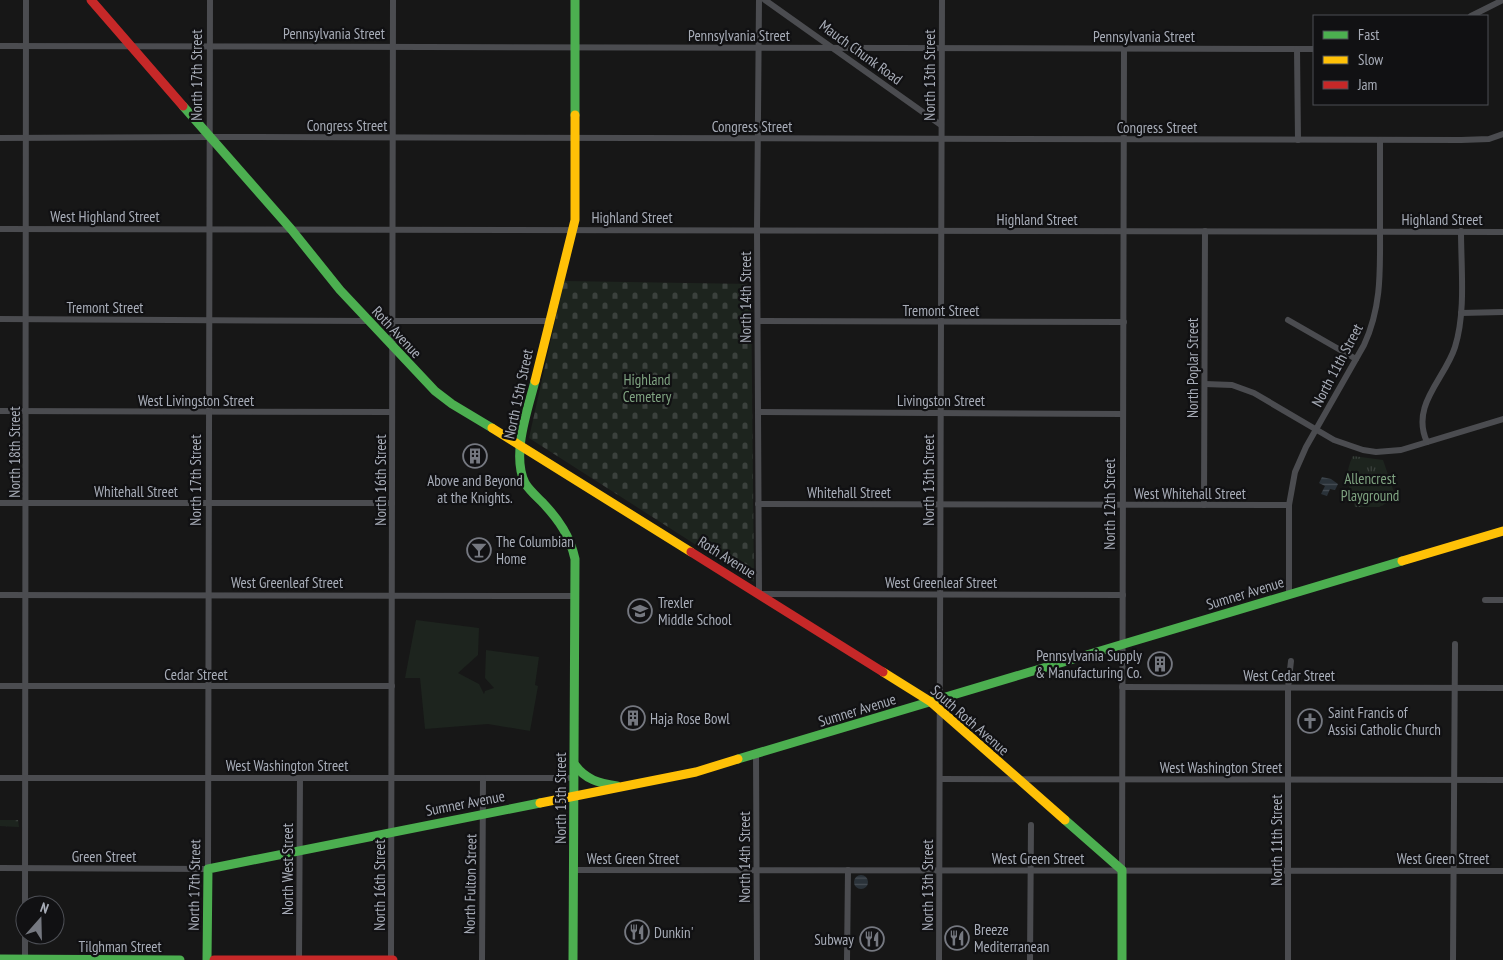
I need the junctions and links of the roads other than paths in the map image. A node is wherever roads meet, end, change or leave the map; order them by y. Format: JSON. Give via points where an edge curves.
{"nodes":[{"id":1,"x":26,"y":0,"type":"edge"},
{"id":2,"x":90,"y":0,"type":"edge"},
{"id":3,"x":210,"y":0,"type":"edge"},
{"id":4,"x":393,"y":0,"type":"edge"},
{"id":5,"x":575,"y":0,"type":"edge"},
{"id":6,"x":759,"y":0,"type":"edge"},
{"id":7,"x":765,"y":0,"type":"edge"},
{"id":8,"x":942,"y":0,"type":"edge"},
{"id":9,"x":1503,"y":0,"type":"edge"},
{"id":10,"x":1473,"y":15,"type":"edge"},
{"id":11,"x":0,"y":46,"type":"edge"},
{"id":12,"x":27,"y":46,"type":"junction"},
{"id":13,"x":130,"y":46,"type":"junction"},
{"id":14,"x":210,"y":46,"type":"junction"},
{"id":15,"x":393,"y":46,"type":"junction"},
{"id":16,"x":575,"y":47,"type":"junction"},
{"id":17,"x":758,"y":47,"type":"junction"},
{"id":18,"x":942,"y":47,"type":"junction"},
{"id":19,"x":833,"y":48,"type":"junction"},
{"id":20,"x":1124,"y":49,"type":"junction"},
{"id":21,"x":1298,"y":49,"type":"junction"},
{"id":22,"x":1313,"y":49,"type":"edge"},
{"id":23,"x":941,"y":125,"type":"junction"},
{"id":24,"x":1503,"y":134,"type":"edge"},
{"id":25,"x":211,"y":137,"type":"junction"},
{"id":26,"x":393,"y":137,"type":"junction"},
{"id":27,"x":0,"y":138,"type":"edge"},
{"id":28,"x":27,"y":138,"type":"junction"},
{"id":29,"x":575,"y":138,"type":"junction"},
{"id":30,"x":758,"y":138,"type":"junction"},
{"id":31,"x":941,"y":139,"type":"junction"},
{"id":32,"x":1124,"y":139,"type":"junction"},
{"id":33,"x":1298,"y":140,"type":"junction"},
{"id":34,"x":1380,"y":140,"type":"junction"},
{"id":35,"x":0,"y":229,"type":"edge"},
{"id":36,"x":27,"y":229,"type":"junction"},
{"id":37,"x":210,"y":229,"type":"junction"},
{"id":38,"x":291,"y":229,"type":"junction"},
{"id":39,"x":572,"y":229,"type":"junction"},
{"id":40,"x":393,"y":230,"type":"junction"},
{"id":41,"x":757,"y":230,"type":"junction"},
{"id":42,"x":941,"y":231,"type":"junction"},
{"id":43,"x":1124,"y":231,"type":"junction"},
{"id":44,"x":1205,"y":231,"type":"junction"},
{"id":45,"x":1380,"y":231,"type":"junction"},
{"id":46,"x":1461,"y":232,"type":"junction"},
{"id":47,"x":1503,"y":232,"type":"edge"},
{"id":48,"x":1503,"y":312,"type":"edge"},
{"id":49,"x":1461,"y":313,"type":"junction"},
{"id":50,"x":0,"y":319,"type":"edge"},
{"id":51,"x":26,"y":319,"type":"junction"},
{"id":52,"x":209,"y":320,"type":"junction"},
{"id":53,"x":1288,"y":320,"type":"dead end"},
{"id":54,"x":368,"y":321,"type":"junction"},
{"id":55,"x":392,"y":321,"type":"junction"},
{"id":56,"x":549,"y":321,"type":"junction"},
{"id":57,"x":758,"y":321,"type":"junction"},
{"id":58,"x":940,"y":322,"type":"junction"},
{"id":59,"x":1124,"y":322,"type":"junction"},
{"id":60,"x":392,"y":346,"type":"junction"},
{"id":61,"x":1356,"y":359,"type":"junction"},
{"id":62,"x":1204,"y":384,"type":"junction"},
{"id":63,"x":0,"y":411,"type":"edge"},
{"id":64,"x":27,"y":411,"type":"junction"},
{"id":65,"x":392,"y":412,"type":"junction"},
{"id":66,"x":758,"y":412,"type":"junction"},
{"id":67,"x":210,"y":413,"type":"junction"},
{"id":68,"x":940,"y":413,"type":"junction"},
{"id":69,"x":1123,"y":414,"type":"junction"},
{"id":70,"x":1503,"y":419,"type":"edge"},
{"id":71,"x":1317,"y":429,"type":"junction"},
{"id":72,"x":1427,"y":442,"type":"junction"},
{"id":73,"x":521,"y":445,"type":"junction"},
{"id":74,"x":0,"y":503,"type":"edge"},
{"id":75,"x":26,"y":503,"type":"junction"},
{"id":76,"x":392,"y":503,"type":"junction"},
{"id":77,"x":209,"y":504,"type":"junction"},
{"id":78,"x":758,"y":504,"type":"junction"},
{"id":79,"x":940,"y":504,"type":"junction"},
{"id":80,"x":1123,"y":505,"type":"junction"},
{"id":81,"x":1204,"y":505,"type":"junction"},
{"id":82,"x":1289,"y":505,"type":"junction"},
{"id":83,"x":1503,"y":531,"type":"edge"},
{"id":84,"x":759,"y":594,"type":"junction"},
{"id":85,"x":940,"y":594,"type":"junction"},
{"id":86,"x":0,"y":595,"type":"edge"},
{"id":87,"x":26,"y":595,"type":"junction"},
{"id":88,"x":208,"y":595,"type":"junction"},
{"id":89,"x":392,"y":595,"type":"junction"},
{"id":90,"x":1123,"y":595,"type":"junction"},
{"id":91,"x":1289,"y":595,"type":"junction"},
{"id":92,"x":574,"y":596,"type":"junction"},
{"id":93,"x":1485,"y":600,"type":"dead end"},
{"id":94,"x":1503,"y":600,"type":"edge"},
{"id":95,"x":1455,"y":644,"type":"dead end"},
{"id":96,"x":1122,"y":645,"type":"junction"},
{"id":97,"x":1291,"y":661,"type":"dead end"},
{"id":98,"x":0,"y":686,"type":"edge"},
{"id":99,"x":25,"y":686,"type":"junction"},
{"id":100,"x":208,"y":686,"type":"junction"},
{"id":101,"x":392,"y":686,"type":"junction"},
{"id":102,"x":1122,"y":687,"type":"junction"},
{"id":103,"x":1288,"y":688,"type":"junction"},
{"id":104,"x":1455,"y":688,"type":"junction"},
{"id":105,"x":1503,"y":688,"type":"edge"},
{"id":106,"x":936,"y":700,"type":"junction"},
{"id":107,"x":940,"y":712,"type":"junction"},
{"id":108,"x":756,"y":754,"type":"junction"},
{"id":109,"x":574,"y":762,"type":"junction"},
{"id":110,"x":0,"y":778,"type":"edge"},
{"id":111,"x":26,"y":778,"type":"junction"},
{"id":112,"x":208,"y":778,"type":"junction"},
{"id":113,"x":300,"y":778,"type":"junction"},
{"id":114,"x":392,"y":778,"type":"junction"},
{"id":115,"x":483,"y":778,"type":"junction"},
{"id":116,"x":574,"y":778,"type":"junction"},
{"id":117,"x":940,"y":778,"type":"junction"},
{"id":118,"x":1017,"y":779,"type":"junction"},
{"id":119,"x":1122,"y":779,"type":"junction"},
{"id":120,"x":1288,"y":779,"type":"junction"},
{"id":121,"x":1454,"y":780,"type":"junction"},
{"id":122,"x":1503,"y":780,"type":"edge"},
{"id":123,"x":624,"y":787,"type":"junction"},
{"id":124,"x":574,"y":796,"type":"junction"},
{"id":125,"x":483,"y":814,"type":"junction"},
{"id":126,"x":1031,"y":826,"type":"dead end"},
{"id":127,"x":391,"y":833,"type":"junction"},
{"id":128,"x":300,"y":850,"type":"junction"},
{"id":129,"x":0,"y":868,"type":"edge"},
{"id":130,"x":25,"y":868,"type":"junction"},
{"id":131,"x":208,"y":869,"type":"junction"},
{"id":132,"x":573,"y":870,"type":"junction"},
{"id":133,"x":756,"y":870,"type":"junction"},
{"id":134,"x":848,"y":870,"type":"junction"},
{"id":135,"x":1122,"y":870,"type":"junction"},
{"id":136,"x":939,"y":871,"type":"junction"},
{"id":137,"x":1031,"y":871,"type":"junction"},
{"id":138,"x":1288,"y":871,"type":"junction"},
{"id":139,"x":1453,"y":871,"type":"junction"},
{"id":140,"x":1503,"y":871,"type":"edge"},
{"id":141,"x":25,"y":895,"type":"edge"},
{"id":142,"x":25,"y":945,"type":"edge"},
{"id":143,"x":0,"y":960,"type":"edge"},
{"id":144,"x":25,"y":960,"type":"edge"},
{"id":145,"x":116,"y":960,"type":"edge"},
{"id":146,"x":180,"y":960,"type":"edge"},
{"id":147,"x":207,"y":960,"type":"edge"},
{"id":148,"x":214,"y":960,"type":"edge"},
{"id":149,"x":299,"y":960,"type":"edge"},
{"id":150,"x":391,"y":960,"type":"edge"},
{"id":151,"x":482,"y":960,"type":"edge"},
{"id":152,"x":573,"y":960,"type":"edge"},
{"id":153,"x":757,"y":960,"type":"edge"},
{"id":154,"x":847,"y":960,"type":"edge"},
{"id":155,"x":939,"y":960,"type":"edge"},
{"id":156,"x":1030,"y":960,"type":"edge"},
{"id":157,"x":1122,"y":960,"type":"edge"},
{"id":158,"x":1288,"y":960,"type":"edge"},
{"id":159,"x":1453,"y":960,"type":"edge"}],
"edges":[{"from":1,"to":12,"type":"street","name":"North 18th Street"},
{"from":2,"to":13,"type":"main road","name":"Roth Avenue"},
{"from":3,"to":14,"type":"street","name":"North 17th Street"},
{"from":4,"to":15,"type":"street","name":"North 16th Street"},
{"from":5,"to":16,"type":"main road","name":"North 15th Street"},
{"from":6,"to":17,"type":"street","name":"North 14th Street"},
{"from":7,"to":19,"type":"street","name":"Mauch Chunk Road"},
{"from":8,"to":18,"type":"street","name":"North 13th Street"},
{"from":9,"to":10,"type":"street"},
{"from":11,"to":12,"type":"street","name":"Pennsylvania Street"},
{"from":12,"to":13,"type":"street","name":"Pennsylvania Street"},
{"from":12,"to":28,"type":"street","name":"North 18th Street"},
{"from":13,"to":14,"type":"street","name":"Pennsylvania Street"},
{"from":13,"to":25,"type":"main road","name":"Roth Avenue"},
{"from":14,"to":15,"type":"street","name":"Pennsylvania Street"},
{"from":14,"to":25,"type":"street","name":"North 17th Street"},
{"from":15,"to":16,"type":"street","name":"Pennsylvania Street"},
{"from":15,"to":26,"type":"street","name":"North 16th Street"},
{"from":16,"to":17,"type":"street","name":"Pennsylvania Street"},
{"from":16,"to":29,"type":"main road","name":"North 15th Street"},
{"from":17,"to":19,"type":"street","name":"Pennsylvania Street"},
{"from":17,"to":30,"type":"street","name":"North 14th Street"},
{"from":18,"to":19,"type":"street","name":"Pennsylvania Street"},
{"from":18,"to":20,"type":"street","name":"Pennsylvania Street"},
{"from":18,"to":23,"type":"street","name":"North 13th Street"},
{"from":19,"to":23,"type":"street","name":"Mauch Chunk Road"},
{"from":20,"to":21,"type":"street","name":"Pennsylvania Street"},
{"from":20,"to":32,"type":"street","name":"North 12th Street"},
{"from":21,"to":22,"type":"street","name":"Pennsylvania Street"},
{"from":21,"to":33,"type":"street"},
{"from":23,"to":31,"type":"street","name":"North 13th Street"},
{"from":24,"to":34,"type":"street","name":"Congress Street","via":[[1480,140]]},
{"from":25,"to":26,"type":"street","name":"Congress Street"},
{"from":25,"to":28,"type":"street","name":"Congress Street"},
{"from":25,"to":37,"type":"street","name":"North 17th Street"},
{"from":25,"to":38,"type":"main road","name":"Roth Avenue"},
{"from":26,"to":29,"type":"street","name":"Congress Street"},
{"from":26,"to":40,"type":"street","name":"North 16th Street"},
{"from":27,"to":28,"type":"street","name":"Congress Street"},
{"from":28,"to":36,"type":"street","name":"North 18th Street"},
{"from":29,"to":30,"type":"street","name":"Congress Street"},
{"from":29,"to":39,"type":"main road","name":"North 15th Street","via":[[575,220]]},
{"from":30,"to":31,"type":"street","name":"Congress Street"},
{"from":30,"to":41,"type":"street","name":"North 14th Street"},
{"from":31,"to":32,"type":"street","name":"Congress Street"},
{"from":31,"to":42,"type":"street","name":"North 13th Street"},
{"from":32,"to":33,"type":"street","name":"Congress Street"},
{"from":32,"to":43,"type":"street","name":"North 12th Street"},
{"from":33,"to":34,"type":"street","name":"Congress Street"},
{"from":34,"to":45,"type":"street","name":"North 11th Street"},
{"from":35,"to":36,"type":"street","name":"West Highland Street"},
{"from":36,"to":37,"type":"street","name":"West Highland Street"},
{"from":36,"to":51,"type":"street","name":"North 18th Street"},
{"from":37,"to":38,"type":"street"},
{"from":37,"to":52,"type":"street","name":"North 17th Street"},
{"from":38,"to":40,"type":"street"},
{"from":38,"to":54,"type":"main road","name":"Roth Avenue"},
{"from":39,"to":40,"type":"street"},
{"from":39,"to":41,"type":"street","name":"Highland Street"},
{"from":39,"to":56,"type":"main road","name":"North 15th Street"},
{"from":40,"to":55,"type":"street","name":"North 16th Street"},
{"from":41,"to":42,"type":"street","name":"Highland Street"},
{"from":41,"to":57,"type":"street","name":"North 14th Street"},
{"from":42,"to":43,"type":"street","name":"Highland Street"},
{"from":42,"to":58,"type":"street","name":"North 13th Street"},
{"from":43,"to":44,"type":"street","name":"Highland Street"},
{"from":43,"to":59,"type":"street","name":"North 12th Street"},
{"from":44,"to":45,"type":"street","name":"Highland Street"},
{"from":44,"to":62,"type":"street","name":"North Poplar Street"},
{"from":45,"to":46,"type":"street","name":"Highland Street"},
{"from":45,"to":61,"type":"street","name":"North 11th Street","via":[[1377,308],[1370,332]]},
{"from":46,"to":47,"type":"street","name":"Highland Street"},
{"from":46,"to":49,"type":"street"},
{"from":48,"to":49,"type":"street"},
{"from":49,"to":72,"type":"street","via":[[1455,348],[1423,409],[1422,426]]},
{"from":50,"to":51,"type":"street","name":"Tremont Street"},
{"from":51,"to":52,"type":"street","name":"Tremont Street"},
{"from":51,"to":64,"type":"street","name":"North 18th Street"},
{"from":52,"to":54,"type":"street","name":"Tremont Street"},
{"from":52,"to":67,"type":"street","name":"North 17th Street"},
{"from":53,"to":61,"type":"street"},
{"from":54,"to":60,"type":"main road","name":"Roth Avenue"},
{"from":55,"to":56,"type":"street"},
{"from":55,"to":60,"type":"street","name":"North 16th Street"},
{"from":56,"to":73,"type":"main road","name":"North 15th Street"},
{"from":57,"to":58,"type":"street","name":"Tremont Street"},
{"from":57,"to":66,"type":"street","name":"North 14th Street"},
{"from":58,"to":59,"type":"street","name":"Tremont Street"},
{"from":58,"to":68,"type":"street","name":"North 13th Street"},
{"from":59,"to":69,"type":"street","name":"North 12th Street"},
{"from":60,"to":65,"type":"street","name":"North 16th Street"},
{"from":60,"to":73,"type":"main road","name":"Roth Avenue","via":[[426,383],[452,404]]},
{"from":61,"to":71,"type":"street","name":"North 11th Street"},
{"from":62,"to":71,"type":"street","via":[[1220,384],[1254,392]]},
{"from":62,"to":81,"type":"street","name":"North Poplar Street"},
{"from":63,"to":64,"type":"street","name":"West Livingston Street"},
{"from":64,"to":67,"type":"street","name":"West Livingston Street"},
{"from":64,"to":75,"type":"street","name":"North 18th Street"},
{"from":65,"to":67,"type":"street","name":"West Livingston Street"},
{"from":65,"to":76,"type":"street","name":"North 16th Street"},
{"from":66,"to":68,"type":"street","name":"Livingston Street"},
{"from":66,"to":78,"type":"street","name":"North 14th Street"},
{"from":67,"to":77,"type":"street","name":"North 17th Street"},
{"from":68,"to":69,"type":"street","name":"Livingston Street"},
{"from":68,"to":79,"type":"street","name":"North 13th Street"},
{"from":69,"to":80,"type":"street","name":"North 12th Street"},
{"from":70,"to":72,"type":"street"},
{"from":71,"to":72,"type":"street","via":[[1343,444],[1370,451],[1388,452]]},
{"from":71,"to":82,"type":"street","name":"North 11th Street","via":[[1299,462]]},
{"from":73,"to":84,"type":"main road","name":"Roth Avenue"},
{"from":73,"to":92,"type":"main road","name":"North 15th Street","via":[[520,464],[526,485],[562,523],[571,540],[575,559]]},
{"from":74,"to":75,"type":"street","name":"Whitehall Street"},
{"from":75,"to":77,"type":"street","name":"Whitehall Street"},
{"from":75,"to":87,"type":"street","name":"North 18th Street"},
{"from":76,"to":77,"type":"street","name":"Whitehall Street"},
{"from":76,"to":89,"type":"street","name":"North 16th Street"},
{"from":77,"to":88,"type":"street","name":"North 17th Street"},
{"from":78,"to":79,"type":"street","name":"Whitehall Street"},
{"from":78,"to":84,"type":"street","name":"North 14th Street"},
{"from":79,"to":80,"type":"street","name":"West Whitehall Street"},
{"from":79,"to":85,"type":"street","name":"North 13th Street"},
{"from":80,"to":81,"type":"street","name":"West Whitehall Street"},
{"from":80,"to":90,"type":"street","name":"North 12th Street"},
{"from":81,"to":82,"type":"street","name":"West Whitehall Street"},
{"from":82,"to":91,"type":"street","name":"North 11th Street"},
{"from":83,"to":91,"type":"main road","name":"Sumner Avenue"},
{"from":84,"to":85,"type":"street","name":"West Greenleaf Street"},
{"from":84,"to":106,"type":"main road","name":"South Roth Avenue"},
{"from":85,"to":90,"type":"street","name":"West Greenleaf Street"},
{"from":85,"to":106,"type":"street","name":"North 13th Street"},
{"from":86,"to":87,"type":"street","name":"West Greenleaf Street"},
{"from":87,"to":88,"type":"street","name":"West Greenleaf Street"},
{"from":87,"to":99,"type":"street","name":"North 18th Street"},
{"from":88,"to":89,"type":"street","name":"West Greenleaf Street"},
{"from":88,"to":100,"type":"street","name":"North 17th Street"},
{"from":89,"to":92,"type":"street","name":"West Greenleaf Street"},
{"from":89,"to":101,"type":"street","name":"North 16th Street"},
{"from":90,"to":96,"type":"street","name":"North 12th Street"},
{"from":91,"to":96,"type":"main road","name":"Sumner Avenue"},
{"from":92,"to":109,"type":"main road","name":"North 15th Street"},
{"from":93,"to":94,"type":"street"},
{"from":95,"to":104,"type":"street"},
{"from":96,"to":102,"type":"street","name":"North 12th Street"},
{"from":96,"to":106,"type":"main road","name":"Sumner Avenue"},
{"from":97,"to":103,"type":"street","name":"North 11th Street"},
{"from":98,"to":99,"type":"street","name":"Cedar Street"},
{"from":99,"to":100,"type":"street","name":"Cedar Street"},
{"from":99,"to":111,"type":"street","name":"North 18th Street"},
{"from":100,"to":101,"type":"street","name":"Cedar Street"},
{"from":100,"to":112,"type":"street","name":"North 17th Street"},
{"from":101,"to":114,"type":"street","name":"North 16th Street"},
{"from":102,"to":103,"type":"street","name":"West Cedar Street"},
{"from":102,"to":119,"type":"street","name":"North 12th Street"},
{"from":103,"to":104,"type":"street","name":"West Cedar Street"},
{"from":103,"to":120,"type":"street","name":"North 11th Street"},
{"from":104,"to":105,"type":"street"},
{"from":104,"to":121,"type":"street"},
{"from":106,"to":107,"type":"main road","name":"South Roth Avenue"},
{"from":106,"to":108,"type":"main road","name":"Sumner Avenue"},
{"from":107,"to":117,"type":"street","name":"North 13th Street"},
{"from":107,"to":118,"type":"main road","name":"South Roth Avenue"},
{"from":108,"to":123,"type":"main road","name":"Sumner Avenue","via":[[696,772]]},
{"from":108,"to":133,"type":"street","name":"North 14th Street"},
{"from":109,"to":116,"type":"main road","name":"North 15th Street"},
{"from":109,"to":123,"type":"main road","via":[[580,774],[588,779]]},
{"from":110,"to":111,"type":"street","name":"West Washington Street"},
{"from":111,"to":112,"type":"street","name":"West Washington Street"},
{"from":111,"to":130,"type":"street","name":"North 18th Street"},
{"from":112,"to":113,"type":"street","name":"West Washington Street"},
{"from":112,"to":131,"type":"street","name":"North 17th Street"},
{"from":113,"to":114,"type":"street","name":"West Washington Street"},
{"from":113,"to":128,"type":"street","name":"North West Street"},
{"from":114,"to":115,"type":"street","name":"West Washington Street"},
{"from":114,"to":127,"type":"street","name":"North 16th Street"},
{"from":115,"to":116,"type":"street","name":"West Washington Street"},
{"from":115,"to":125,"type":"street","name":"North Fulton Street"},
{"from":116,"to":124,"type":"main road","name":"North 15th Street"},
{"from":117,"to":118,"type":"street","name":"West Washington Street"},
{"from":117,"to":136,"type":"street","name":"North 13th Street"},
{"from":118,"to":119,"type":"street","name":"West Washington Street"},
{"from":118,"to":135,"type":"main road","name":"South Roth Avenue"},
{"from":119,"to":120,"type":"street","name":"West Washington Street"},
{"from":119,"to":135,"type":"street","name":"North 12th Street"},
{"from":120,"to":121,"type":"street","name":"West Washington Street"},
{"from":120,"to":138,"type":"street","name":"North 11th Street"},
{"from":121,"to":122,"type":"street","name":"West Washington Street"},
{"from":121,"to":139,"type":"street"},
{"from":123,"to":124,"type":"main road","name":"Sumner Avenue"},
{"from":124,"to":125,"type":"main road","name":"Sumner Avenue"},
{"from":124,"to":132,"type":"main road","name":"North 15th Street"},
{"from":125,"to":127,"type":"main road","name":"Sumner Avenue"},
{"from":125,"to":151,"type":"street","name":"North Fulton Street"},
{"from":126,"to":137,"type":"street"},
{"from":127,"to":128,"type":"main road","name":"Sumner Avenue"},
{"from":127,"to":150,"type":"street","name":"North 16th Street"},
{"from":128,"to":131,"type":"main road","name":"Sumner Avenue"},
{"from":128,"to":149,"type":"street","name":"North West Street"},
{"from":129,"to":130,"type":"street","name":"Green Street"},
{"from":130,"to":131,"type":"street","name":"Green Street"},
{"from":130,"to":141,"type":"street","name":"North 18th Street"},
{"from":131,"to":147,"type":"main road","name":"North 17th Street"},
{"from":132,"to":133,"type":"street","name":"West Green Street"},
{"from":132,"to":152,"type":"main road","name":"North 15th Street"},
{"from":133,"to":134,"type":"street","name":"West Green Street"},
{"from":133,"to":153,"type":"street","name":"North 14th Street"},
{"from":134,"to":136,"type":"street","name":"West Green Street"},
{"from":134,"to":154,"type":"street"},
{"from":135,"to":137,"type":"street","name":"West Green Street"},
{"from":135,"to":138,"type":"street","name":"West Green Street"},
{"from":135,"to":157,"type":"main road","name":"North 12th Street"},
{"from":136,"to":137,"type":"street","name":"West Green Street"},
{"from":136,"to":155,"type":"street","name":"North 13th Street"},
{"from":137,"to":156,"type":"street"},
{"from":138,"to":139,"type":"street","name":"West Green Street"},
{"from":138,"to":158,"type":"street","name":"North 11th Street"},
{"from":139,"to":140,"type":"street","name":"West Green Street"},
{"from":139,"to":159,"type":"street"},
{"from":142,"to":144,"type":"street"},
{"from":143,"to":144,"type":"main road","name":"Tilghman Street"},
{"from":144,"to":145,"type":"main road","name":"Tilghman Street"},
{"from":145,"to":146,"type":"main road","name":"Tilghman Street"},
{"from":148,"to":149,"type":"main road"},
{"from":149,"to":150,"type":"main road"}]}
